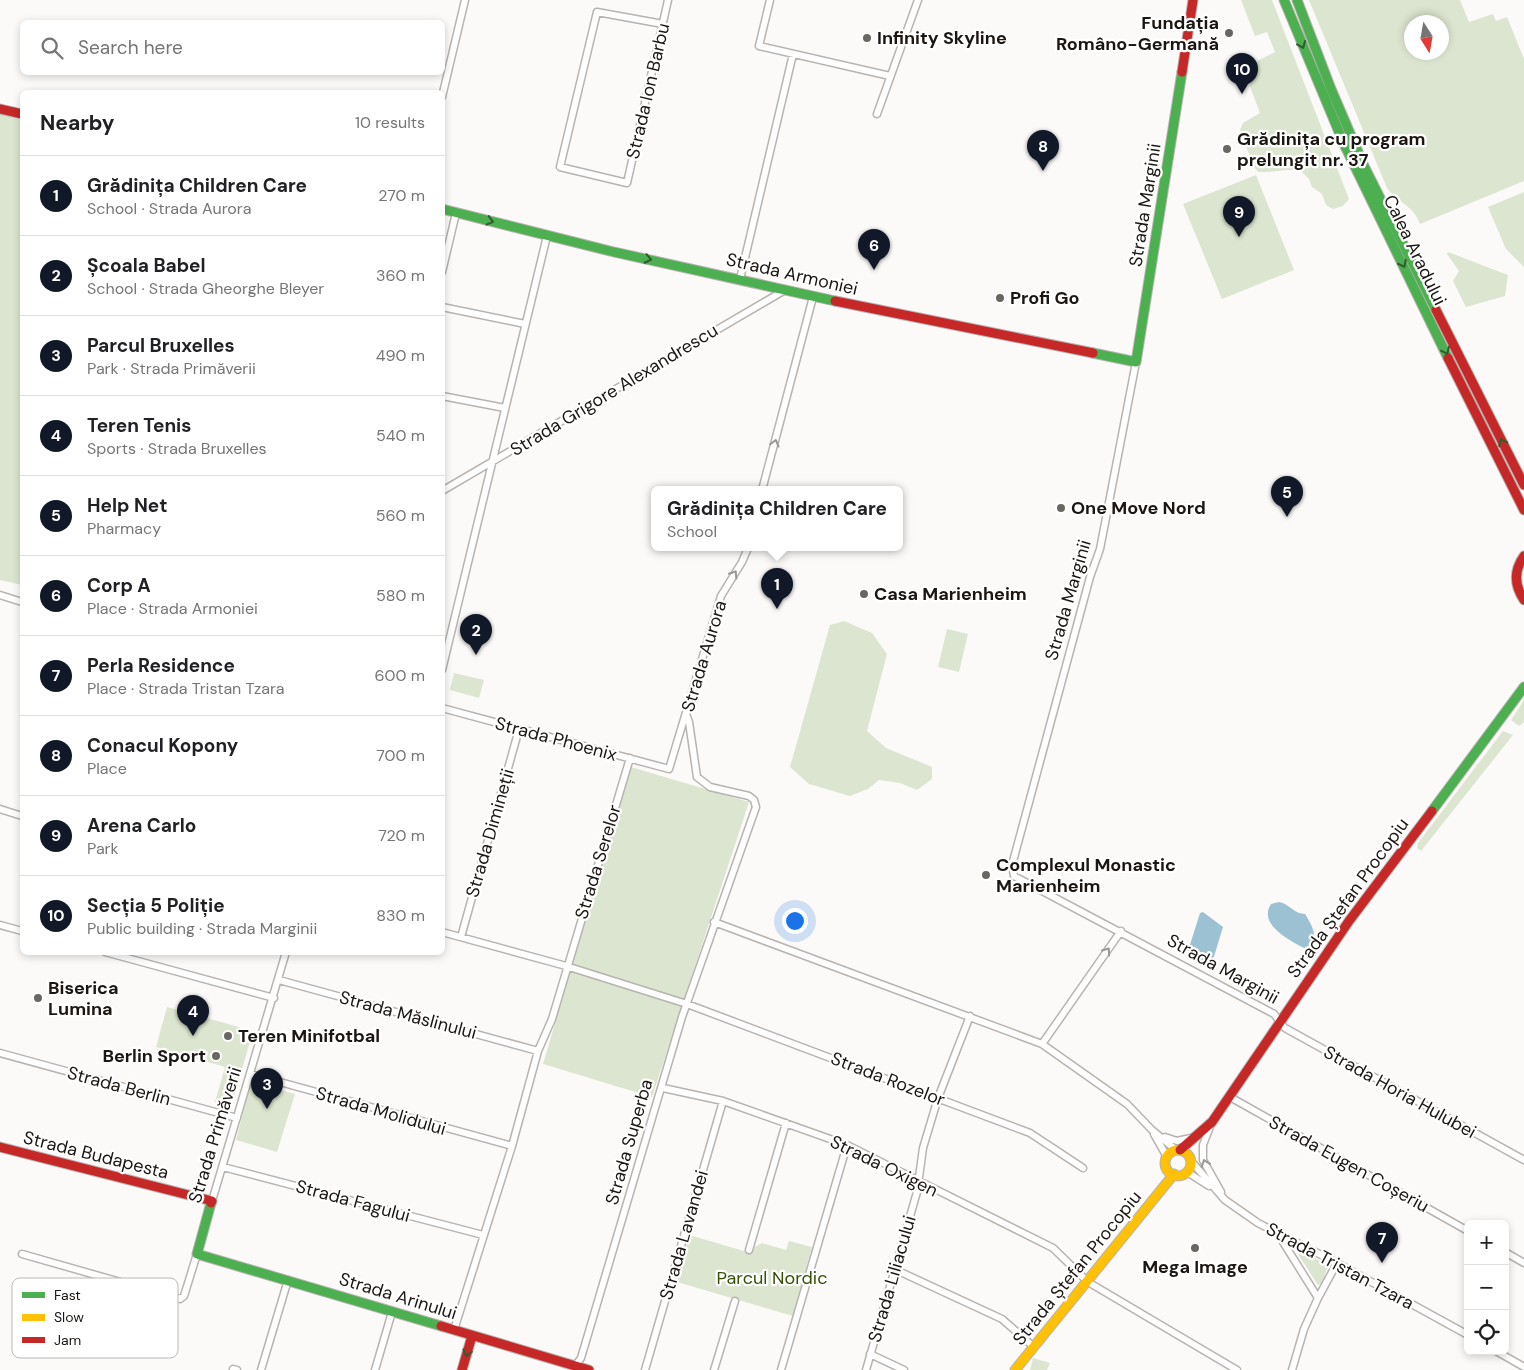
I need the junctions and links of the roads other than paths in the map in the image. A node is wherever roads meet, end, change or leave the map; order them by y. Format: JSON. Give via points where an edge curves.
{"nodes":[{"id":1,"x":465,"y":0,"type":"edge"},
{"id":2,"x":668,"y":0,"type":"edge"},
{"id":3,"x":770,"y":0,"type":"edge"},
{"id":4,"x":918,"y":0,"type":"edge"},
{"id":5,"x":1192,"y":0,"type":"edge"},
{"id":6,"x":1284,"y":0,"type":"edge"},
{"id":7,"x":1297,"y":0,"type":"edge"},
{"id":8,"x":663,"y":24,"type":"junction"},
{"id":9,"x":793,"y":54,"type":"junction"},
{"id":10,"x":890,"y":76,"type":"junction"},
{"id":11,"x":444,"y":90,"type":"edge"},
{"id":12,"x":0,"y":108,"type":"edge"},
{"id":13,"x":20,"y":113,"type":"edge"},
{"id":14,"x":877,"y":114,"type":"dead end"},
{"id":15,"x":445,"y":210,"type":"edge"},
{"id":16,"x":456,"y":213,"type":"junction"},
{"id":17,"x":547,"y":236,"type":"junction"},
{"id":18,"x":445,"y":259,"type":"edge"},
{"id":19,"x":740,"y":279,"type":"junction"},
{"id":20,"x":786,"y":290,"type":"junction"},
{"id":21,"x":813,"y":297,"type":"junction"},
{"id":22,"x":445,"y":308,"type":"edge"},
{"id":23,"x":525,"y":324,"type":"junction"},
{"id":24,"x":1136,"y":362,"type":"junction"},
{"id":25,"x":445,"y":397,"type":"edge"},
{"id":26,"x":505,"y":408,"type":"junction"},
{"id":27,"x":493,"y":461,"type":"junction"},
{"id":28,"x":1524,"y":485,"type":"edge"},
{"id":29,"x":763,"y":486,"type":"edge"},
{"id":30,"x":445,"y":489,"type":"edge"},
{"id":31,"x":1524,"y":510,"type":"edge"},
{"id":32,"x":747,"y":551,"type":"edge"},
{"id":33,"x":1523,"y":556,"type":"edge"},
{"id":34,"x":0,"y":596,"type":"edge"},
{"id":35,"x":1524,"y":600,"type":"edge"},
{"id":36,"x":20,"y":601,"type":"edge"},
{"id":37,"x":445,"y":658,"type":"edge"},
{"id":38,"x":1524,"y":686,"type":"edge"},
{"id":39,"x":445,"y":709,"type":"edge"},
{"id":40,"x":686,"y":714,"type":"junction"},
{"id":41,"x":519,"y":729,"type":"junction"},
{"id":42,"x":630,"y":758,"type":"junction"},
{"id":43,"x":669,"y":769,"type":"joint"},
{"id":44,"x":0,"y":809,"type":"edge"},
{"id":45,"x":20,"y":815,"type":"edge"},
{"id":46,"x":714,"y":922,"type":"junction"},
{"id":47,"x":0,"y":925,"type":"edge"},
{"id":48,"x":20,"y":930,"type":"edge"},
{"id":49,"x":1121,"y":932,"type":"junction"},
{"id":50,"x":445,"y":933,"type":"edge"},
{"id":51,"x":461,"y":937,"type":"junction"},
{"id":52,"x":116,"y":955,"type":"edge"},
{"id":53,"x":285,"y":955,"type":"edge"},
{"id":54,"x":566,"y":966,"type":"junction"},
{"id":55,"x":279,"y":980,"type":"junction"},
{"id":56,"x":274,"y":998,"type":"junction"},
{"id":57,"x":686,"y":1004,"type":"junction"},
{"id":58,"x":970,"y":1016,"type":"junction"},
{"id":59,"x":1279,"y":1021,"type":"junction"},
{"id":60,"x":1042,"y":1044,"type":"junction"},
{"id":61,"x":538,"y":1051,"type":"junction"},
{"id":62,"x":0,"y":1054,"type":"edge"},
{"id":63,"x":251,"y":1074,"type":"junction"},
{"id":64,"x":663,"y":1088,"type":"junction"},
{"id":65,"x":1230,"y":1097,"type":"junction"},
{"id":66,"x":938,"y":1098,"type":"junction"},
{"id":67,"x":723,"y":1100,"type":"junction"},
{"id":68,"x":237,"y":1118,"type":"junction"},
{"id":69,"x":1212,"y":1122,"type":"junction"},
{"id":70,"x":786,"y":1123,"type":"junction"},
{"id":71,"x":1152,"y":1130,"type":"junction"},
{"id":72,"x":1204,"y":1132,"type":"junction"},
{"id":73,"x":847,"y":1145,"type":"junction"},
{"id":74,"x":512,"y":1146,"type":"junction"},
{"id":75,"x":0,"y":1147,"type":"edge"},
{"id":76,"x":1178,"y":1150,"type":"junction"},
{"id":77,"x":1167,"y":1157,"type":"junction"},
{"id":78,"x":1191,"y":1159,"type":"junction"},
{"id":79,"x":1524,"y":1160,"type":"edge"},
{"id":80,"x":223,"y":1167,"type":"junction"},
{"id":81,"x":1082,"y":1168,"type":"dead end"},
{"id":82,"x":1170,"y":1172,"type":"junction"},
{"id":83,"x":1187,"y":1172,"type":"junction"},
{"id":84,"x":918,"y":1183,"type":"junction"},
{"id":85,"x":1216,"y":1191,"type":"junction"},
{"id":86,"x":1225,"y":1200,"type":"junction"},
{"id":87,"x":212,"y":1201,"type":"junction"},
{"id":88,"x":1464,"y":1229,"type":"edge"},
{"id":89,"x":483,"y":1235,"type":"junction"},
{"id":90,"x":1282,"y":1235,"type":"junction"},
{"id":91,"x":749,"y":1250,"type":"dead end"},
{"id":92,"x":22,"y":1254,"type":"dead end"},
{"id":93,"x":197,"y":1254,"type":"junction"},
{"id":94,"x":1509,"y":1254,"type":"edge"},
{"id":95,"x":1337,"y":1263,"type":"junction"},
{"id":96,"x":1524,"y":1263,"type":"edge"},
{"id":97,"x":894,"y":1270,"type":"junction"},
{"id":98,"x":110,"y":1278,"type":"edge"},
{"id":99,"x":288,"y":1280,"type":"junction"},
{"id":100,"x":1088,"y":1282,"type":"junction"},
{"id":101,"x":178,"y":1297,"type":"edge"},
{"id":102,"x":1318,"y":1298,"type":"junction"},
{"id":103,"x":734,"y":1301,"type":"dead end"},
{"id":104,"x":392,"y":1312,"type":"junction"},
{"id":105,"x":454,"y":1330,"type":"junction"},
{"id":106,"x":1464,"y":1334,"type":"edge"},
{"id":107,"x":472,"y":1336,"type":"junction"},
{"id":108,"x":1034,"y":1347,"type":"junction"},
{"id":109,"x":870,"y":1354,"type":"junction"},
{"id":110,"x":1503,"y":1355,"type":"edge"},
{"id":111,"x":1524,"y":1367,"type":"edge"},
{"id":112,"x":573,"y":1368,"type":"edge"},
{"id":113,"x":261,"y":1370,"type":"edge"},
{"id":114,"x":375,"y":1370,"type":"edge"},
{"id":115,"x":462,"y":1370,"type":"edge"},
{"id":116,"x":589,"y":1370,"type":"edge"},
{"id":117,"x":645,"y":1370,"type":"edge"},
{"id":118,"x":714,"y":1370,"type":"edge"},
{"id":119,"x":781,"y":1370,"type":"edge"},
{"id":120,"x":866,"y":1370,"type":"edge"},
{"id":121,"x":904,"y":1370,"type":"edge"},
{"id":122,"x":1015,"y":1370,"type":"edge"},
{"id":123,"x":1237,"y":1370,"type":"edge"},
{"id":124,"x":1292,"y":1370,"type":"edge"}],
"edges":[{"from":1,"to":11,"type":"street"},
{"from":2,"to":8,"type":"street","name":"Strada Ion Barbu"},
{"from":3,"to":9,"type":"street","via":[[759,46]]},
{"from":4,"to":10,"type":"street"},
{"from":5,"to":24,"type":"street","name":"Strada Marginii"},
{"from":6,"to":31,"type":"street","name":"Calea Aradului","one_way":true,"via":[[1344,144]]},
{"from":28,"to":7,"type":"street","name":"Calea Aradului","one_way":true,"via":[[1364,166]]},
{"from":8,"to":8,"type":"street","name":"Strada Ion Barbu","via":[[627,182],[560,167],[597,12]]},
{"from":9,"to":10,"type":"street"},
{"from":9,"to":19,"type":"street"},
{"from":10,"to":14,"type":"street"},
{"from":12,"to":13,"type":"street"},
{"from":15,"to":16,"type":"street","name":"Strada Armoniei"},
{"from":16,"to":17,"type":"street","name":"Strada Armoniei","one_way":true},
{"from":16,"to":18,"type":"street"},
{"from":17,"to":19,"type":"street","name":"Strada Armoniei","one_way":true},
{"from":17,"to":23,"type":"street"},
{"from":19,"to":20,"type":"street","name":"Strada Armoniei"},
{"from":20,"to":21,"type":"street","name":"Strada Armoniei"},
{"from":20,"to":27,"type":"street","name":"Strada Grigore Alexandrescu"},
{"from":21,"to":24,"type":"street","name":"Strada Armoniei"},
{"from":29,"to":21,"type":"street","one_way":true},
{"from":22,"to":23,"type":"street"},
{"from":23,"to":26,"type":"street"},
{"from":24,"to":49,"type":"street","name":"Strada Marginii","via":[[1100,549],[1012,871],[1018,879]]},
{"from":25,"to":26,"type":"street"},
{"from":26,"to":27,"type":"street"},
{"from":27,"to":30,"type":"street","name":"Strada Grigore Alexandrescu"},
{"from":27,"to":37,"type":"street"},
{"from":40,"to":32,"type":"street","name":"Strada Aurora","one_way":true,"via":[[721,596]]},
{"from":33,"to":35,"type":"street","via":[[1516,586]]},
{"from":34,"to":36,"type":"street"},
{"from":38,"to":59,"type":"street","name":"Strada Ștefan Procopiu"},
{"from":39,"to":41,"type":"street","name":"Strada Phoenix"},
{"from":40,"to":43,"type":"street","name":"Strada Aurora"},
{"from":40,"to":46,"type":"street","name":"Strada Superba","via":[[697,778],[710,787],[749,796],[756,803]]},
{"from":41,"to":42,"type":"street","name":"Strada Phoenix"},
{"from":41,"to":51,"type":"street","name":"Strada Dimineții"},
{"from":42,"to":43,"type":"street","name":"Strada Phoenix"},
{"from":42,"to":54,"type":"street","name":"Strada Serelor"},
{"from":44,"to":45,"type":"street"},
{"from":46,"to":57,"type":"street","name":"Strada Superba"},
{"from":46,"to":58,"type":"street"},
{"from":47,"to":48,"type":"street"},
{"from":49,"to":59,"type":"street","name":"Strada Marginii","via":[[1274,1014]]},
{"from":60,"to":49,"type":"street","one_way":true},
{"from":50,"to":51,"type":"street"},
{"from":51,"to":54,"type":"street"},
{"from":52,"to":56,"type":"street"},
{"from":53,"to":55,"type":"street","name":"Strada Primăverii"},
{"from":54,"to":57,"type":"street","name":"Strada Rozelor"},
{"from":54,"to":61,"type":"street","name":"Strada Serelor","via":[[552,1019]]},
{"from":55,"to":56,"type":"street","name":"Strada Primăverii"},
{"from":55,"to":61,"type":"street","name":"Strada Măslinului"},
{"from":56,"to":63,"type":"street","name":"Strada Primăverii"},
{"from":57,"to":64,"type":"street","name":"Strada Superba"},
{"from":57,"to":66,"type":"street","name":"Strada Rozelor"},
{"from":58,"to":60,"type":"street"},
{"from":58,"to":66,"type":"street","name":"Strada Liliacului"},
{"from":59,"to":65,"type":"street","name":"Strada Ștefan Procopiu"},
{"from":59,"to":79,"type":"street","name":"Strada Horia Hulubei","via":[[1285,1028]]},
{"from":60,"to":71,"type":"street","via":[[1127,1104]]},
{"from":61,"to":74,"type":"street","name":"Strada Serelor"},
{"from":62,"to":68,"type":"street","name":"Strada Berlin"},
{"from":63,"to":68,"type":"street","name":"Strada Primăverii"},
{"from":63,"to":74,"type":"street","name":"Strada Molidului"},
{"from":64,"to":67,"type":"street","name":"Strada Oxigen"},
{"from":64,"to":112,"type":"street","name":"Strada Superba","via":[[581,1358]]},
{"from":65,"to":69,"type":"street","name":"Strada Ștefan Procopiu"},
{"from":65,"to":88,"type":"street","name":"Strada Eugen Coșeriu"},
{"from":66,"to":81,"type":"street","name":"Strada Rozelor","via":[[1030,1133]]},
{"from":66,"to":84,"type":"street","name":"Strada Liliacului","via":[[923,1148]]},
{"from":67,"to":70,"type":"street","name":"Strada Oxigen"},
{"from":67,"to":117,"type":"street","name":"Strada Lavandei"},
{"from":68,"to":80,"type":"street","name":"Strada Primăverii"},
{"from":69,"to":71,"type":"street","via":[[1184,1141],[1171,1140]]},
{"from":69,"to":72,"type":"street","name":"Strada Ștefan Procopiu"},
{"from":86,"to":69,"type":"street","one_way":true,"via":[[1203,1160],[1202,1145]]},
{"from":70,"to":73,"type":"street","name":"Strada Oxigen"},
{"from":70,"to":91,"type":"street"},
{"from":71,"to":76,"type":"street"},
{"from":71,"to":77,"type":"street"},
{"from":72,"to":76,"type":"street","name":"Strada Ștefan Procopiu"},
{"from":72,"to":78,"type":"street","name":"Strada Ștefan Procopiu"},
{"from":73,"to":84,"type":"street","name":"Strada Oxigen"},
{"from":73,"to":119,"type":"street"},
{"from":74,"to":89,"type":"street","name":"Strada Serelor"},
{"from":75,"to":87,"type":"street","name":"Strada Budapesta"},
{"from":76,"to":77,"type":"street"},
{"from":76,"to":78,"type":"street"},
{"from":77,"to":82,"type":"street"},
{"from":78,"to":83,"type":"street"},
{"from":78,"to":85,"type":"street","name":"Strada Tristan Tzara"},
{"from":80,"to":87,"type":"street","name":"Strada Primăverii"},
{"from":80,"to":89,"type":"street","name":"Strada Fagului"},
{"from":82,"to":83,"type":"street","via":[[1181,1175]]},
{"from":82,"to":100,"type":"street","name":"Strada Ștefan Procopiu","via":[[1163,1186]]},
{"from":83,"to":85,"type":"street","name":"Strada Tristan Tzara"},
{"from":84,"to":97,"type":"street","name":"Strada Liliacului"},
{"from":84,"to":100,"type":"street","name":"Strada Oxigen","via":[[1053,1248]]},
{"from":85,"to":86,"type":"street","name":"Strada Tristan Tzara"},
{"from":86,"to":90,"type":"street","name":"Strada Tristan Tzara"},
{"from":87,"to":93,"type":"street","name":"Strada Primăverii"},
{"from":89,"to":105,"type":"street","name":"Strada Serelor"},
{"from":90,"to":95,"type":"street","name":"Strada Tristan Tzara"},
{"from":90,"to":102,"type":"street","via":[[1283,1242]]},
{"from":92,"to":98,"type":"street","name":"Strada Primăverii"},
{"from":93,"to":99,"type":"street","name":"Strada Arinului"},
{"from":93,"to":101,"type":"street","name":"Strada Primăverii","via":[[183,1298]]},
{"from":94,"to":96,"type":"street"},
{"from":95,"to":102,"type":"street"},
{"from":95,"to":106,"type":"street","name":"Strada Tristan Tzara"},
{"from":97,"to":108,"type":"street","via":[[1002,1319]]},
{"from":97,"to":109,"type":"street","name":"Strada Liliacului"},
{"from":99,"to":104,"type":"street","name":"Strada Arinului"},
{"from":99,"to":113,"type":"street"},
{"from":100,"to":108,"type":"street","name":"Strada Ștefan Procopiu"},
{"from":100,"to":123,"type":"street","name":"Strada Oxigen"},
{"from":102,"to":124,"type":"street","via":[[1304,1329]]},
{"from":103,"to":118,"type":"street"},
{"from":104,"to":105,"type":"street","name":"Strada Arinului"},
{"from":104,"to":114,"type":"street"},
{"from":105,"to":107,"type":"street","name":"Strada Arinului"},
{"from":107,"to":112,"type":"street","name":"Strada Arinului"},
{"from":107,"to":115,"type":"street","one_way":true},
{"from":108,"to":122,"type":"street","name":"Strada Ștefan Procopiu"},
{"from":109,"to":120,"type":"street","name":"Strada Liliacului"},
{"from":109,"to":121,"type":"street"},
{"from":110,"to":111,"type":"street"},
{"from":112,"to":116,"type":"street","name":"Strada Arinului"}]}
